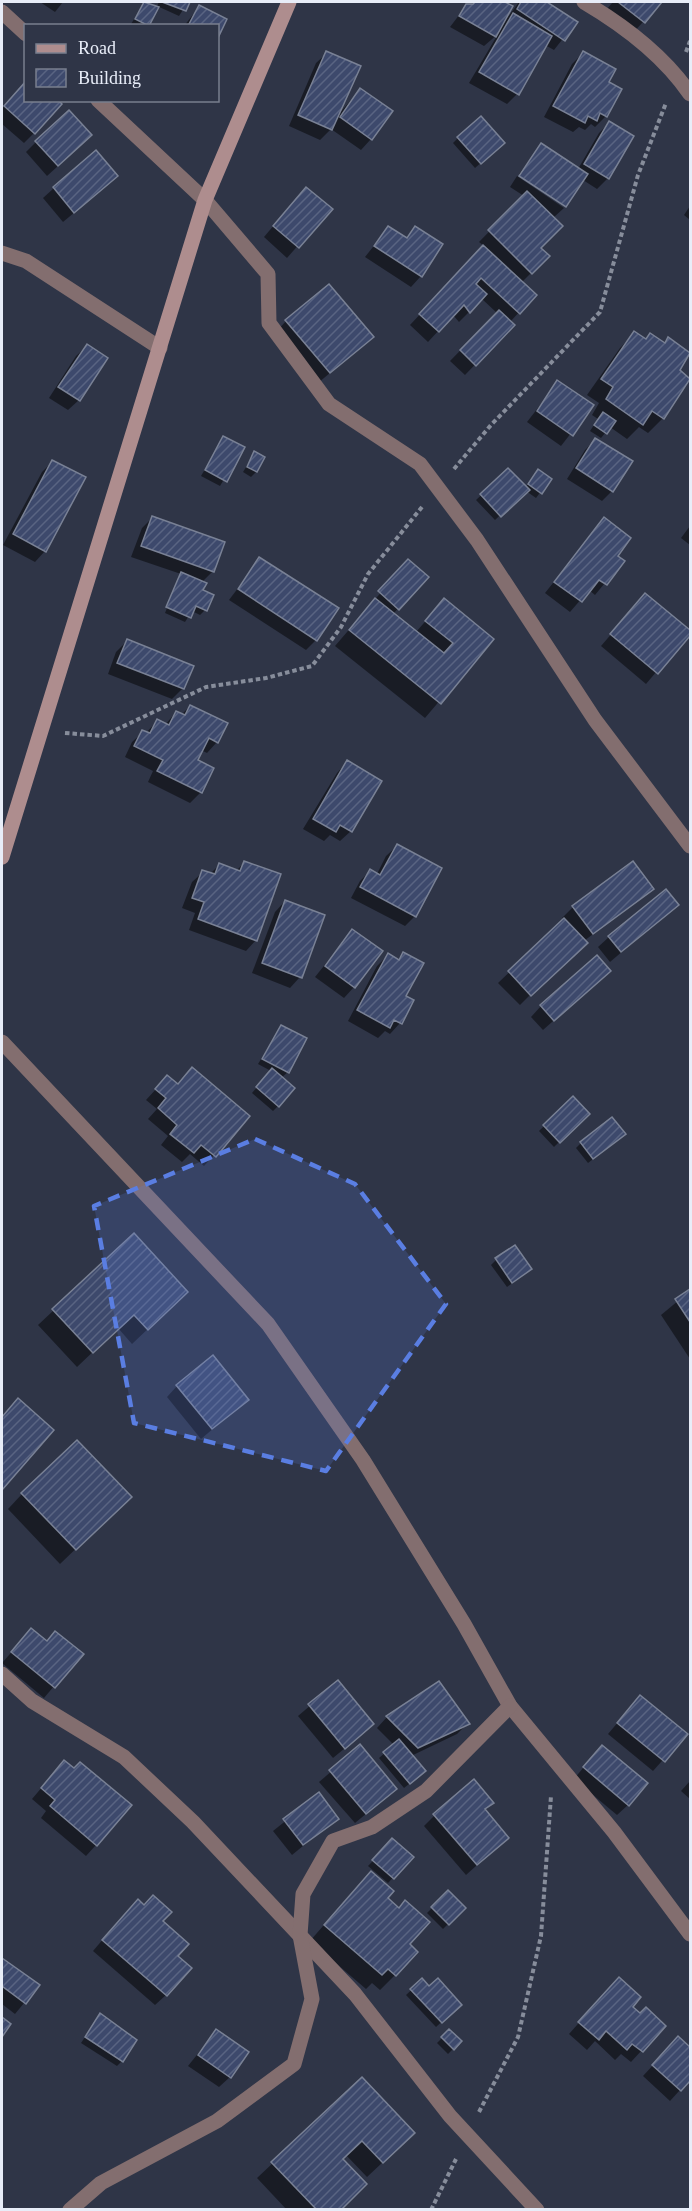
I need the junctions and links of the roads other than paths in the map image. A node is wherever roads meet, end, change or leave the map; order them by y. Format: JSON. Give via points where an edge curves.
{"nodes":[{"id":1,"x":289,"y":2,"type":"edge"},
{"id":2,"x":584,"y":2,"type":"edge"},
{"id":3,"x":2,"y":12,"type":"edge"},
{"id":4,"x":24,"y":32,"type":"edge"},
{"id":5,"x":690,"y":94,"type":"edge"},
{"id":6,"x":100,"y":102,"type":"edge"},
{"id":7,"x":205,"y":200,"type":"junction"},
{"id":8,"x":2,"y":253,"type":"edge"},
{"id":9,"x":160,"y":348,"type":"junction"},
{"id":10,"x":690,"y":846,"type":"edge"},
{"id":11,"x":2,"y":857,"type":"edge"},
{"id":12,"x":2,"y":1042,"type":"edge"},
{"id":13,"x":2,"y":1674,"type":"edge"},
{"id":14,"x":510,"y":1706,"type":"junction"},
{"id":15,"x":690,"y":1934,"type":"edge"},
{"id":16,"x":300,"y":1935,"type":"junction"},
{"id":17,"x":70,"y":2210,"type":"edge"},
{"id":18,"x":537,"y":2210,"type":"edge"}],
"edges":[{"from":1,"to":7,"type":"street"},
{"from":2,"to":5,"type":"street","via":[[614,19],[677,75]]},
{"from":3,"to":4,"type":"street"},
{"from":6,"to":7,"type":"street"},
{"from":7,"to":9,"type":"street"},
{"from":7,"to":10,"type":"street","via":[[268,274],[269,323],[329,404],[420,464],[477,540],[595,720]]},
{"from":8,"to":9,"type":"street","via":[[26,261]]},
{"from":9,"to":11,"type":"street"},
{"from":12,"to":14,"type":"street","via":[[268,1324],[363,1460]]},
{"from":13,"to":16,"type":"street","via":[[32,1701],[124,1757],[193,1822]]},
{"from":14,"to":15,"type":"street","via":[[614,1832]]},
{"from":14,"to":16,"type":"street","via":[[426,1791],[372,1827],[333,1841],[303,1894]]},
{"from":16,"to":17,"type":"street","via":[[312,1999],[294,2064],[217,2121],[100,2183]]},
{"from":16,"to":18,"type":"street","via":[[355,1994],[450,2116]]}]}
